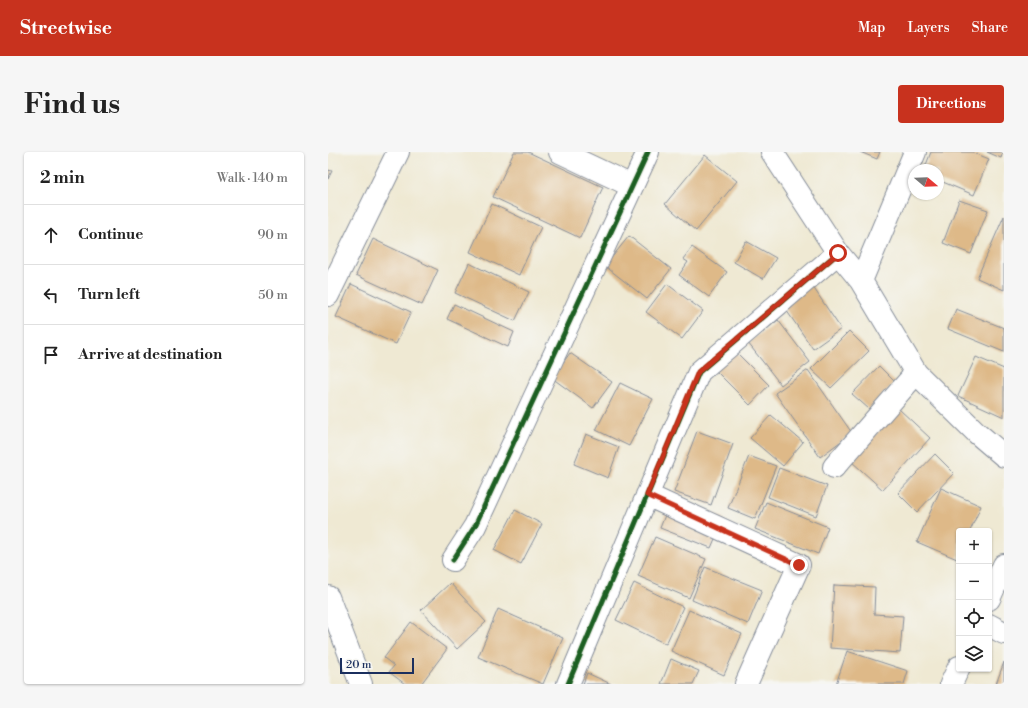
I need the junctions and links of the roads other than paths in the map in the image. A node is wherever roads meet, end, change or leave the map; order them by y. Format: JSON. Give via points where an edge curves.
{"nodes":[{"id":1,"x":398,"y":152,"type":"edge"},
{"id":2,"x":560,"y":152,"type":"edge"},
{"id":3,"x":648,"y":152,"type":"edge"},
{"id":4,"x":772,"y":152,"type":"edge"},
{"id":5,"x":915,"y":152,"type":"edge"},
{"id":6,"x":632,"y":186,"type":"junction"},
{"id":7,"x":838,"y":253,"type":"junction"},
{"id":8,"x":861,"y":282,"type":"junction"},
{"id":9,"x":328,"y":296,"type":"edge"},
{"id":10,"x":916,"y":373,"type":"junction"},
{"id":11,"x":1004,"y":456,"type":"edge"},
{"id":12,"x":834,"y":467,"type":"dead end"},
{"id":13,"x":647,"y":495,"type":"junction"},
{"id":14,"x":453,"y":560,"type":"dead end"},
{"id":15,"x":1004,"y":565,"type":"edge"},
{"id":16,"x":992,"y":592,"type":"edge"},
{"id":17,"x":328,"y":597,"type":"edge"},
{"id":18,"x":992,"y":627,"type":"edge"},
{"id":19,"x":1004,"y":633,"type":"edge"},
{"id":20,"x":957,"y":672,"type":"edge"},
{"id":21,"x":361,"y":684,"type":"edge"},
{"id":22,"x":568,"y":684,"type":"edge"},
{"id":23,"x":746,"y":684,"type":"edge"},
{"id":24,"x":951,"y":684,"type":"edge"}],
"edges":[{"from":1,"to":9,"type":"street"},
{"from":2,"to":6,"type":"street"},
{"from":3,"to":6,"type":"street"},
{"from":4,"to":7,"type":"street"},
{"from":5,"to":8,"type":"street"},
{"from":6,"to":14,"type":"street","via":[[475,526]]},
{"from":7,"to":8,"type":"street"},
{"from":7,"to":13,"type":"street","via":[[698,372]]},
{"from":8,"to":10,"type":"street"},
{"from":10,"to":11,"type":"street"},
{"from":10,"to":12,"type":"street"},
{"from":13,"to":22,"type":"street"},
{"from":13,"to":23,"type":"street","via":[[799,565]]},
{"from":15,"to":16,"type":"street"},
{"from":17,"to":21,"type":"street"},
{"from":18,"to":19,"type":"street"},
{"from":20,"to":24,"type":"street"}]}
